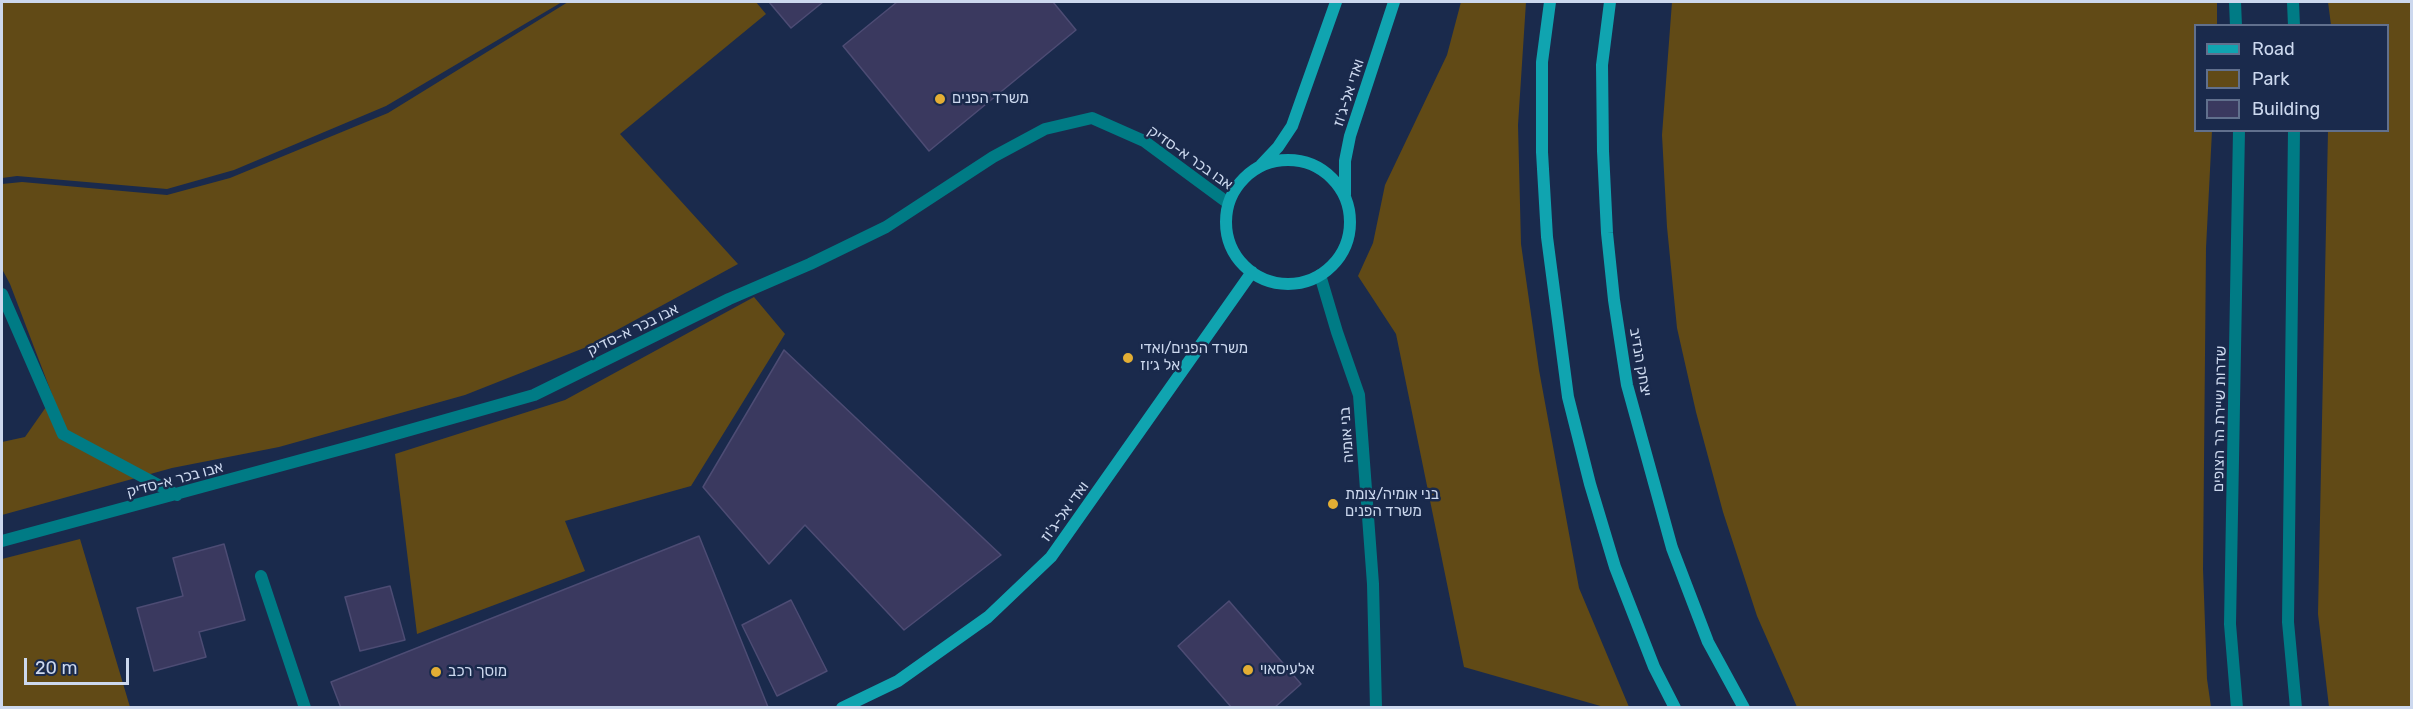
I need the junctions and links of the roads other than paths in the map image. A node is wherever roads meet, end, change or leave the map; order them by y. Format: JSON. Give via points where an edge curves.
{"nodes":[{"id":1,"x":1336,"y":2,"type":"edge"},
{"id":2,"x":1394,"y":2,"type":"edge"},
{"id":3,"x":1550,"y":2,"type":"edge"},
{"id":4,"x":1610,"y":2,"type":"edge"},
{"id":5,"x":2235,"y":2,"type":"edge"},
{"id":6,"x":2293,"y":2,"type":"edge"},
{"id":7,"x":2236,"y":24,"type":"edge"},
{"id":8,"x":2294,"y":24,"type":"edge"},
{"id":9,"x":2239,"y":132,"type":"edge"},
{"id":10,"x":2294,"y":132,"type":"edge"},
{"id":11,"x":1260,"y":166,"type":"junction"},
{"id":12,"x":1345,"y":196,"type":"junction"},
{"id":13,"x":1228,"y":203,"type":"junction"},
{"id":14,"x":1252,"y":272,"type":"junction"},
{"id":15,"x":1320,"y":275,"type":"junction"},
{"id":16,"x":2,"y":294,"type":"edge"},
{"id":17,"x":177,"y":495,"type":"junction"},
{"id":18,"x":2,"y":541,"type":"edge"},
{"id":19,"x":261,"y":576,"type":"dead end"},
{"id":20,"x":305,"y":708,"type":"edge"},
{"id":21,"x":842,"y":708,"type":"edge"},
{"id":22,"x":1376,"y":708,"type":"edge"},
{"id":23,"x":1675,"y":708,"type":"edge"},
{"id":24,"x":1744,"y":708,"type":"edge"},
{"id":25,"x":2237,"y":708,"type":"edge"},
{"id":26,"x":2296,"y":708,"type":"edge"}],
"edges":[{"from":1,"to":11,"type":"main road","via":[[1292,126]]},
{"from":2,"to":12,"type":"main road","name":"ואדי אל-ג'וז","via":[[1350,136]]},
{"from":3,"to":23,"type":"main road","via":[[1542,62],[1542,152],[1548,249],[1568,397],[1615,567],[1654,668]]},
{"from":4,"to":24,"type":"main road","name":"יצחק הנדיב","via":[[1602,65],[1603,151],[1607,233],[1627,385],[1672,548],[1708,642]]},
{"from":5,"to":7,"type":"street"},
{"from":6,"to":8,"type":"street"},
{"from":9,"to":25,"type":"street","name":"שדרות שיירת הר הצופים","via":[[2230,624]]},
{"from":10,"to":26,"type":"street","via":[[2288,622]]},
{"from":11,"to":12,"type":"main road","via":[[1300,160],[1319,167]]},
{"from":11,"to":13,"type":"main road","via":[[1246,175]]},
{"from":12,"to":15,"type":"main road","via":[[1350,231],[1334,264]]},
{"from":13,"to":14,"type":"main road","via":[[1229,241]]},
{"from":13,"to":17,"type":"street","name":"אבו בכר א-סדיק","via":[[1144,141],[1092,118],[1045,129],[993,157],[886,227],[534,395]]},
{"from":14,"to":15,"type":"main road","via":[[1286,284]]},
{"from":14,"to":21,"type":"main road","name":"ואדי אל-ג'וז","via":[[1051,557],[988,617],[897,681]]},
{"from":15,"to":22,"type":"street","name":"בני אומיה","via":[[1359,394],[1373,584]]},
{"from":16,"to":17,"type":"street","via":[[63,434]]},
{"from":17,"to":18,"type":"street","name":"אבו בכר א-סדיק"},
{"from":19,"to":20,"type":"street"}]}
